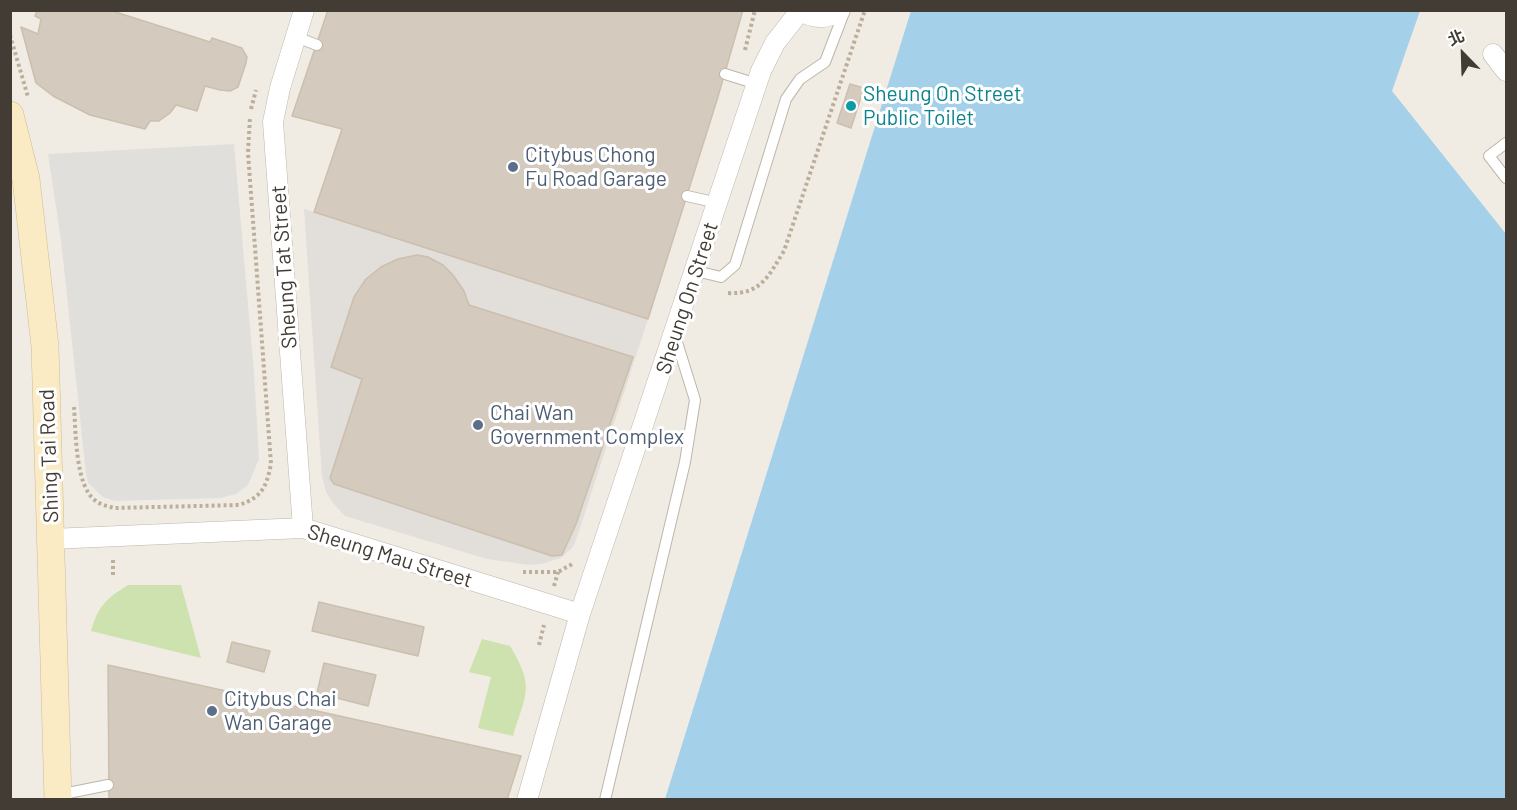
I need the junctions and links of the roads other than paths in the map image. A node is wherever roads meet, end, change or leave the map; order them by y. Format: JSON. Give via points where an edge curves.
{"nodes":[{"id":1,"x":304,"y":10,"type":"edge"},
{"id":2,"x":840,"y":10,"type":"edge"},
{"id":3,"x":845,"y":10,"type":"edge"},
{"id":4,"x":800,"y":11,"type":"edge"},
{"id":5,"x":296,"y":37,"type":"junction"},
{"id":6,"x":317,"y":45,"type":"dead end"},
{"id":7,"x":1493,"y":54,"type":"dead end"},
{"id":8,"x":1506,"y":71,"type":"edge"},
{"id":9,"x":724,"y":74,"type":"dead end"},
{"id":10,"x":757,"y":84,"type":"junction"},
{"id":11,"x":20,"y":107,"type":"edge"},
{"id":12,"x":1506,"y":143,"type":"edge"},
{"id":13,"x":1506,"y":178,"type":"edge"},
{"id":14,"x":687,"y":196,"type":"dead end"},
{"id":15,"x":718,"y":203,"type":"junction"},
{"id":16,"x":696,"y":271,"type":"junction"},
{"id":17,"x":674,"y":336,"type":"junction"},
{"id":18,"x":303,"y":528,"type":"junction"},
{"id":19,"x":51,"y":539,"type":"junction"},
{"id":20,"x":580,"y":614,"type":"junction"},
{"id":21,"x":108,"y":785,"type":"dead end"},
{"id":22,"x":58,"y":797,"type":"edge"},
{"id":23,"x":527,"y":800,"type":"edge"},
{"id":24,"x":605,"y":800,"type":"edge"}],
"edges":[{"from":1,"to":5,"type":"street","name":"Sheung Tat Street"},
{"from":2,"to":4,"type":"street","via":[[819,18]]},
{"from":3,"to":16,"type":"lane","via":[[825,62],[800,79],[786,99],[735,265],[721,277]]},
{"from":4,"to":10,"type":"street","name":"Sheung On Street","via":[[775,43]]},
{"from":5,"to":6,"type":"lane"},
{"from":5,"to":18,"type":"street","name":"Sheung Tat Street","via":[[273,122]]},
{"from":7,"to":8,"type":"street"},
{"from":9,"to":10,"type":"lane"},
{"from":10,"to":15,"type":"street","name":"Sheung On Street"},
{"from":11,"to":19,"type":"street","name":"Shing Tai Road","via":[[45,345]]},
{"from":12,"to":13,"type":"lane","via":[[1489,156]]},
{"from":14,"to":15,"type":"lane"},
{"from":15,"to":16,"type":"street","name":"Sheung On Street"},
{"from":16,"to":17,"type":"street","name":"Sheung On Street"},
{"from":17,"to":20,"type":"street","name":"Sheung On Street"},
{"from":17,"to":24,"type":"lane","via":[[695,400],[685,462]]},
{"from":18,"to":19,"type":"street","name":"Sheung Mau Street"},
{"from":18,"to":20,"type":"street","name":"Sheung Mau Street"},
{"from":19,"to":22,"type":"street","name":"Shing Tai Road"},
{"from":20,"to":23,"type":"street","name":"Sheung On Street"},
{"from":21,"to":22,"type":"lane"}]}
